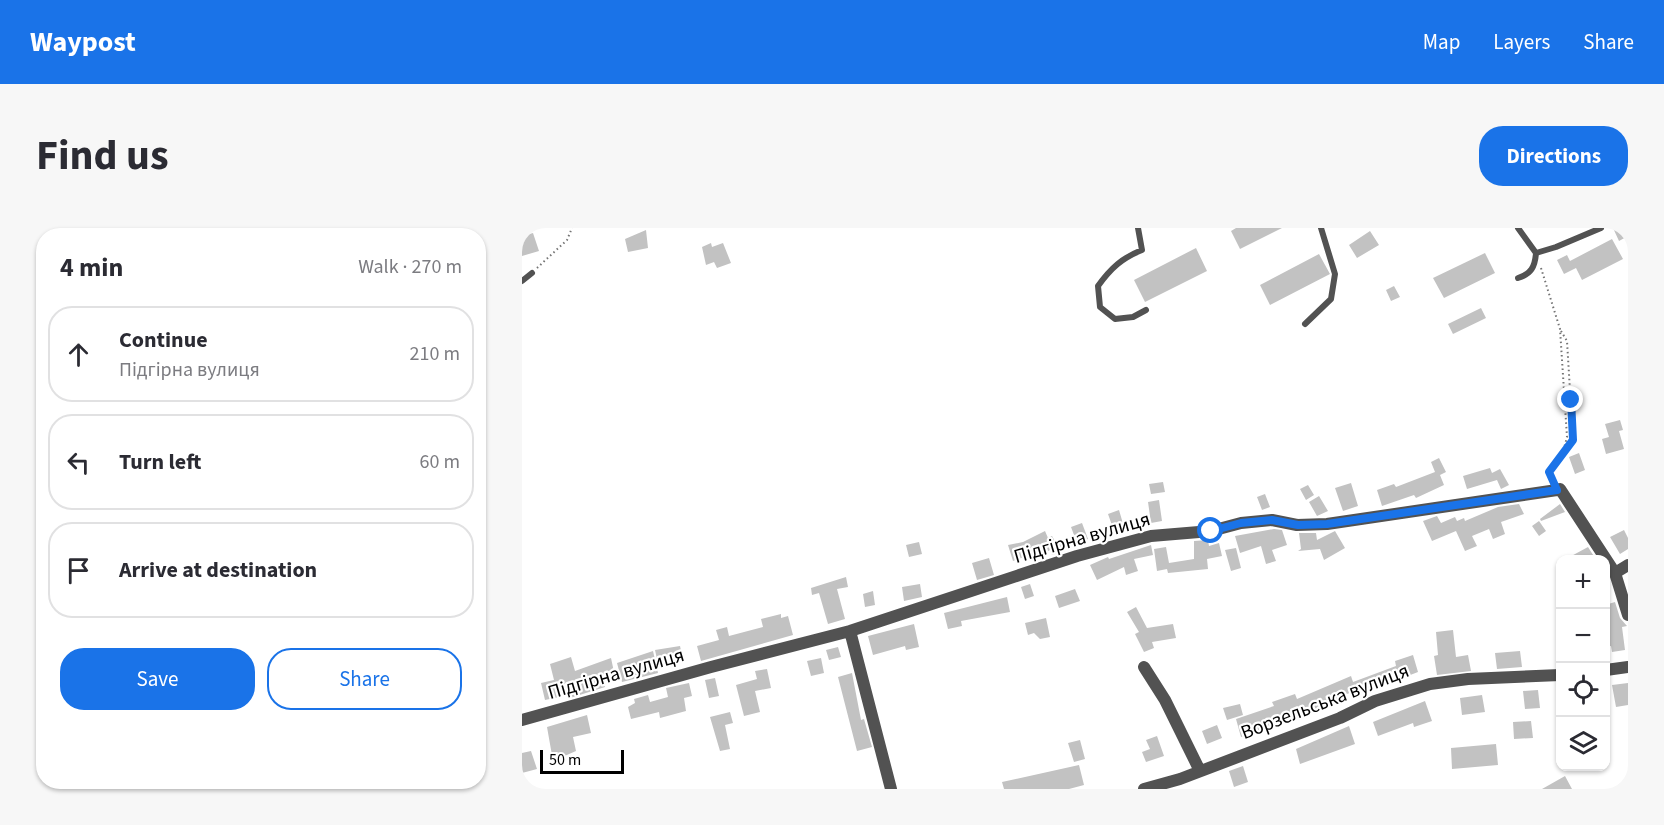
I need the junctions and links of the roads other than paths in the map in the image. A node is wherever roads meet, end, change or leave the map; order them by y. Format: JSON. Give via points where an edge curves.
{"nodes":[{"id":1,"x":1138,"y":228,"type":"edge"},
{"id":2,"x":1321,"y":228,"type":"edge"},
{"id":3,"x":1518,"y":228,"type":"edge"},
{"id":4,"x":1601,"y":228,"type":"edge"},
{"id":5,"x":1536,"y":253,"type":"junction"},
{"id":6,"x":532,"y":273,"type":"road end"},
{"id":7,"x":1518,"y":278,"type":"dead end"},
{"id":8,"x":522,"y":281,"type":"edge"},
{"id":9,"x":1146,"y":310,"type":"dead end"},
{"id":10,"x":1305,"y":324,"type":"dead end"},
{"id":11,"x":1628,"y":565,"type":"edge"},
{"id":12,"x":1615,"y":573,"type":"junction"},
{"id":13,"x":1628,"y":615,"type":"edge"},
{"id":14,"x":850,"y":631,"type":"junction"},
{"id":15,"x":1144,"y":667,"type":"dead end"},
{"id":16,"x":1628,"y":667,"type":"edge"},
{"id":17,"x":1610,"y":669,"type":"edge"},
{"id":18,"x":1556,"y":675,"type":"edge"},
{"id":19,"x":522,"y":720,"type":"edge"},
{"id":20,"x":1200,"y":771,"type":"junction"},
{"id":21,"x":891,"y":789,"type":"edge"},
{"id":22,"x":1144,"y":789,"type":"edge"}],
"edges":[{"from":1,"to":9,"type":"lane","via":[[1142,250],[1111,268],[1098,286],[1100,307],[1114,319],[1133,317]]},
{"from":2,"to":10,"type":"lane","via":[[1335,274],[1331,299]]},
{"from":3,"to":5,"type":"lane"},
{"from":4,"to":5,"type":"lane"},
{"from":5,"to":7,"type":"lane","via":[[1536,264],[1528,275]]},
{"from":6,"to":8,"type":"lane"},
{"from":11,"to":12,"type":"street"},
{"from":12,"to":13,"type":"street"},
{"from":12,"to":14,"type":"street","name":"Підгірна вулиця","via":[[1560,489],[1327,524],[1298,525],[1272,520],[1151,536],[1077,556]]},
{"from":14,"to":19,"type":"street","name":"Підгірна вулиця"},
{"from":14,"to":21,"type":"street"},
{"from":15,"to":20,"type":"street"},
{"from":16,"to":17,"type":"street"},
{"from":18,"to":20,"type":"street","name":"Ворзельська вулиця","via":[[1430,684],[1375,701]]},
{"from":20,"to":22,"type":"street","name":"Ворзельська вулиця"}]}
